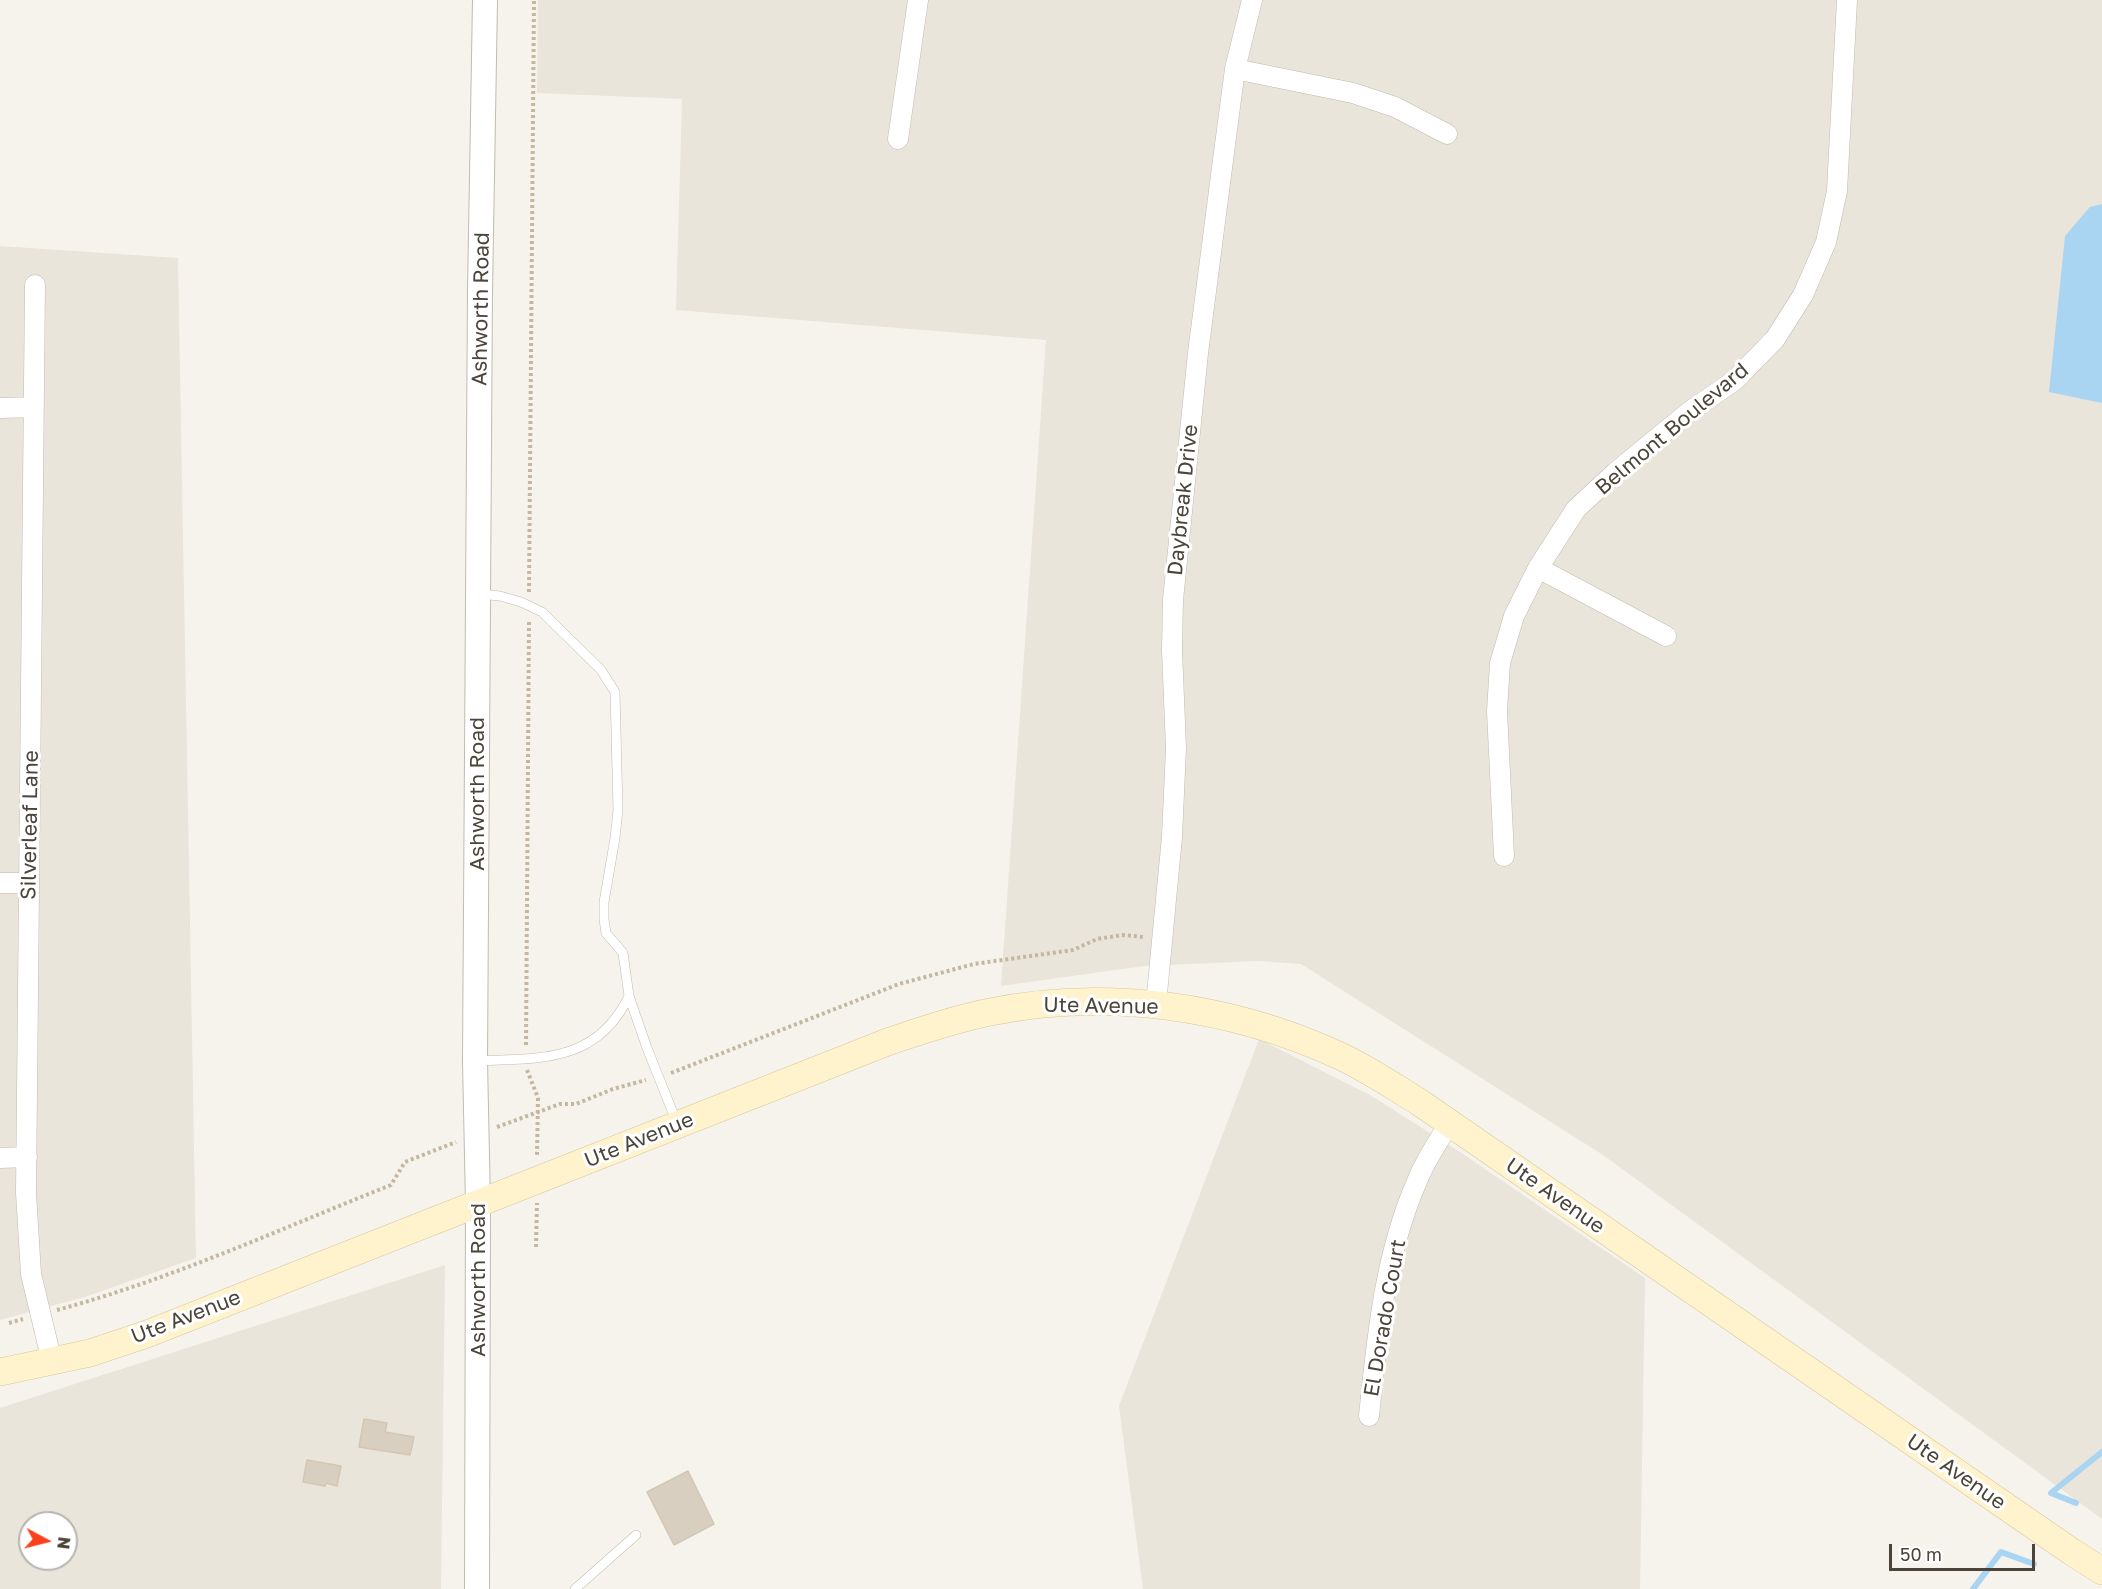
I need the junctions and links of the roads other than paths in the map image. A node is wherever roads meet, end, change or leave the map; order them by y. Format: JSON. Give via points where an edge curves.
{"nodes":[{"id":1,"x":485,"y":0,"type":"edge"},
{"id":2,"x":918,"y":0,"type":"edge"},
{"id":3,"x":1252,"y":0,"type":"edge"},
{"id":4,"x":1847,"y":0,"type":"edge"},
{"id":5,"x":1235,"y":69,"type":"junction"},
{"id":6,"x":1447,"y":134,"type":"dead end"},
{"id":7,"x":898,"y":139,"type":"dead end"},
{"id":8,"x":35,"y":285,"type":"dead end"},
{"id":9,"x":34,"y":407,"type":"junction"},
{"id":10,"x":0,"y":408,"type":"edge"},
{"id":11,"x":1538,"y":568,"type":"junction"},
{"id":12,"x":478,"y":594,"type":"junction"},
{"id":13,"x":1666,"y":636,"type":"dead end"},
{"id":14,"x":1504,"y":856,"type":"dead end"},
{"id":15,"x":0,"y":883,"type":"edge"},
{"id":16,"x":29,"y":883,"type":"junction"},
{"id":17,"x":629,"y":996,"type":"junction"},
{"id":18,"x":1156,"y":1005,"type":"junction"},
{"id":19,"x":475,"y":1061,"type":"junction"},
{"id":20,"x":1449,"y":1123,"type":"junction"},
{"id":21,"x":678,"y":1125,"type":"junction"},
{"id":22,"x":27,"y":1157,"type":"junction"},
{"id":23,"x":0,"y":1158,"type":"edge"},
{"id":24,"x":478,"y":1204,"type":"junction"},
{"id":25,"x":51,"y":1362,"type":"junction"},
{"id":26,"x":0,"y":1372,"type":"edge"},
{"id":27,"x":1369,"y":1416,"type":"dead end"},
{"id":28,"x":636,"y":1535,"type":"dead end"},
{"id":29,"x":2102,"y":1571,"type":"edge"},
{"id":30,"x":477,"y":1589,"type":"edge"},
{"id":31,"x":575,"y":1589,"type":"edge"}],
"edges":[{"from":1,"to":12,"type":"street","name":"Ashworth Road"},
{"from":2,"to":7,"type":"street"},
{"from":3,"to":5,"type":"street","name":"Daybreak Drive"},
{"from":4,"to":11,"type":"street","name":"Belmont Boulevard","via":[[1837,191],[1826,242],[1803,295],[1775,339],[1735,380],[1689,412],[1576,509]]},
{"from":5,"to":6,"type":"street","via":[[1353,93],[1395,107]]},
{"from":5,"to":18,"type":"street","name":"Daybreak Drive","via":[[1198,353],[1173,600],[1176,748]]},
{"from":8,"to":9,"type":"street","name":"Silverleaf Lane"},
{"from":9,"to":10,"type":"street"},
{"from":9,"to":16,"type":"street","name":"Silverleaf Lane"},
{"from":11,"to":13,"type":"street"},
{"from":11,"to":14,"type":"street","name":"Belmont Boulevard","via":[[1514,616],[1500,663],[1497,711]]},
{"from":12,"to":17,"type":"lane","via":[[500,596],[542,612],[601,670],[615,692],[618,810],[604,920],[606,933],[623,953]]},
{"from":12,"to":19,"type":"street","name":"Ashworth Road"},
{"from":15,"to":16,"type":"street"},
{"from":16,"to":22,"type":"street","name":"Silverleaf Lane"},
{"from":17,"to":19,"type":"lane","via":[[611,1025],[578,1049],[561,1055]]},
{"from":17,"to":21,"type":"lane"},
{"from":18,"to":20,"type":"main road","name":"Ute Avenue","via":[[1257,1024],[1300,1039],[1381,1078]]},
{"from":18,"to":21,"type":"main road","name":"Ute Avenue","via":[[1035,1005],[947,1022]]},
{"from":19,"to":24,"type":"street","name":"Ashworth Road"},
{"from":20,"to":27,"type":"street","name":"El Dorado Court","via":[[1418,1178],[1391,1257]]},
{"from":20,"to":29,"type":"main road","name":"Ute Avenue"},
{"from":21,"to":24,"type":"main road","name":"Ute Avenue"},
{"from":22,"to":23,"type":"street"},
{"from":22,"to":25,"type":"street","name":"Silverleaf Lane","via":[[31,1274]]},
{"from":24,"to":25,"type":"main road","name":"Ute Avenue","via":[[147,1334]]},
{"from":24,"to":30,"type":"street","name":"Ashworth Road"},
{"from":25,"to":26,"type":"main road","name":"Ute Avenue"},
{"from":28,"to":31,"type":"lane"}]}
